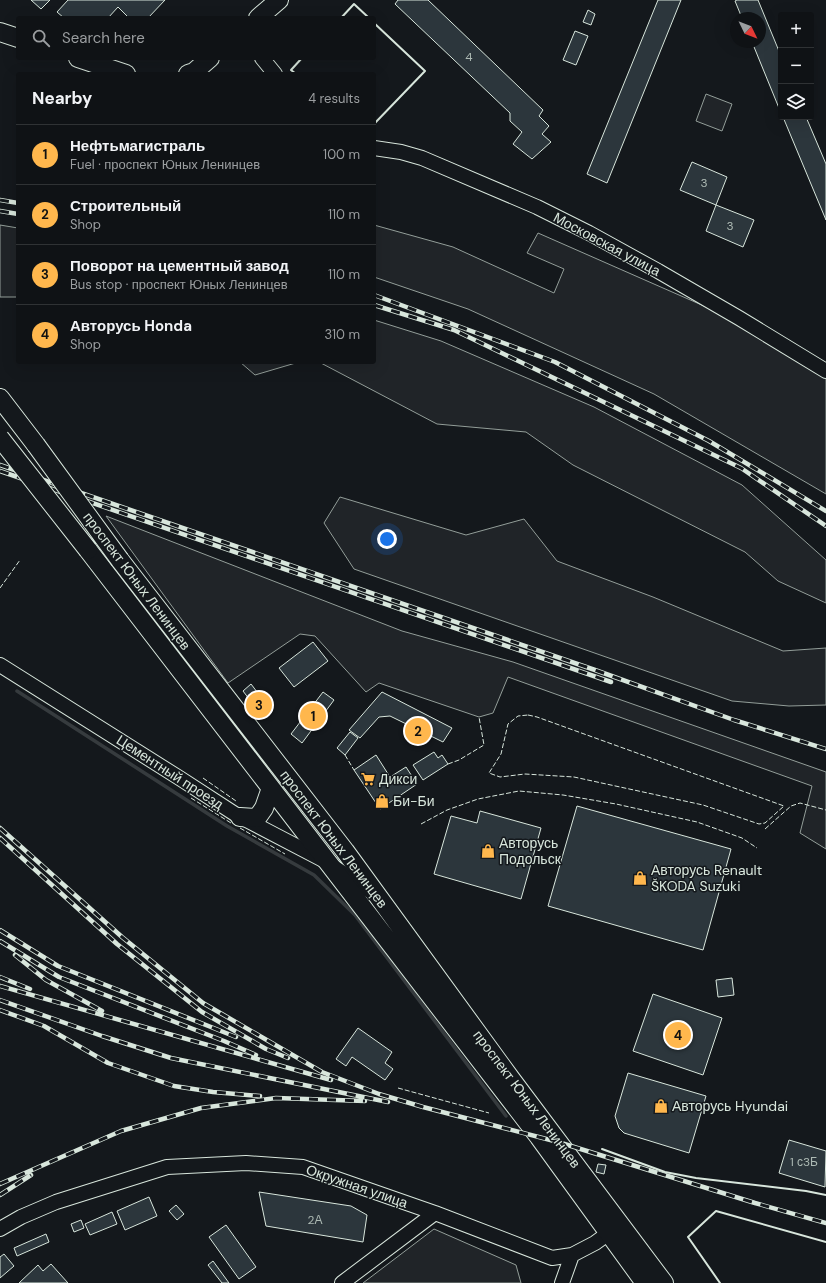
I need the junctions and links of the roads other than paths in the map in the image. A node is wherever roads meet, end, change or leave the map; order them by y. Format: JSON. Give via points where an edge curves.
{"nodes":[{"id":1,"x":279,"y":0,"type":"edge"},
{"id":2,"x":260,"y":16,"type":"edge"},
{"id":3,"x":0,"y":32,"type":"edge"},
{"id":4,"x":16,"y":37,"type":"edge"},
{"id":5,"x":84,"y":60,"type":"edge"},
{"id":6,"x":208,"y":60,"type":"edge"},
{"id":7,"x":264,"y":60,"type":"edge"},
{"id":8,"x":120,"y":72,"type":"edge"},
{"id":9,"x":194,"y":72,"type":"edge"},
{"id":10,"x":273,"y":72,"type":"edge"},
{"id":11,"x":376,"y":148,"type":"edge"},
{"id":12,"x":826,"y":371,"type":"edge"},
{"id":13,"x":0,"y":398,"type":"edge"},
{"id":14,"x":0,"y":438,"type":"edge"},
{"id":15,"x":0,"y":665,"type":"edge"},
{"id":16,"x":271,"y":788,"type":"junction"},
{"id":17,"x":240,"y":817,"type":"junction"},
{"id":18,"x":345,"y":851,"type":"junction"},
{"id":19,"x":325,"y":861,"type":"junction"},
{"id":20,"x":378,"y":896,"type":"junction"},
{"id":21,"x":436,"y":1213,"type":"junction"},
{"id":22,"x":614,"y":1228,"type":"junction"},
{"id":23,"x":0,"y":1229,"type":"edge"},
{"id":24,"x":572,"y":1256,"type":"junction"},
{"id":25,"x":342,"y":1283,"type":"edge"},
{"id":26,"x":562,"y":1283,"type":"edge"},
{"id":27,"x":645,"y":1283,"type":"edge"},
{"id":28,"x":664,"y":1283,"type":"edge"}],
"edges":[{"from":1,"to":2,"type":"main road"},
{"from":3,"to":4,"type":"main road"},
{"from":5,"to":8,"type":"main road"},
{"from":6,"to":9,"type":"main road"},
{"from":7,"to":10,"type":"street"},
{"from":11,"to":12,"type":"street","name":"Московская улица","via":[[422,158],[537,207],[658,271]]},
{"from":13,"to":18,"type":"main road","name":"проспект Юных Ленинцев","bridge":true,"via":[[120,560]]},
{"from":14,"to":16,"type":"main road","name":"проспект Юных Ленинцев","bridge":true},
{"from":15,"to":17,"type":"street","name":"Цементный проезд"},
{"from":16,"to":17,"type":"main road","via":[[264,808],[256,818]]},
{"from":16,"to":19,"type":"main road","name":"проспект Юных Ленинцев"},
{"from":17,"to":19,"type":"street","name":"Цементный проезд"},
{"from":18,"to":19,"type":"street"},
{"from":18,"to":20,"type":"main road","name":"проспект Юных Ленинцев"},
{"from":19,"to":20,"type":"street","name":"Цементный проезд"},
{"from":19,"to":22,"type":"main road","name":"проспект Юных Ленинцев","via":[[539,1137]]},
{"from":20,"to":22,"type":"main road","name":"проспект Юных Ленинцев","via":[[511,1079]]},
{"from":21,"to":23,"type":"street","name":"Окружная улица","via":[[303,1167],[246,1163],[167,1167],[56,1202]]},
{"from":21,"to":24,"type":"street","name":"Окружная улица","via":[[552,1258]]},
{"from":21,"to":25,"type":"street"},
{"from":22,"to":24,"type":"street"},
{"from":22,"to":27,"type":"main road","name":"проспект Юных Ленинцев"},
{"from":22,"to":28,"type":"main road","name":"проспект Юных Ленинцев"},
{"from":24,"to":26,"type":"street"}]}
